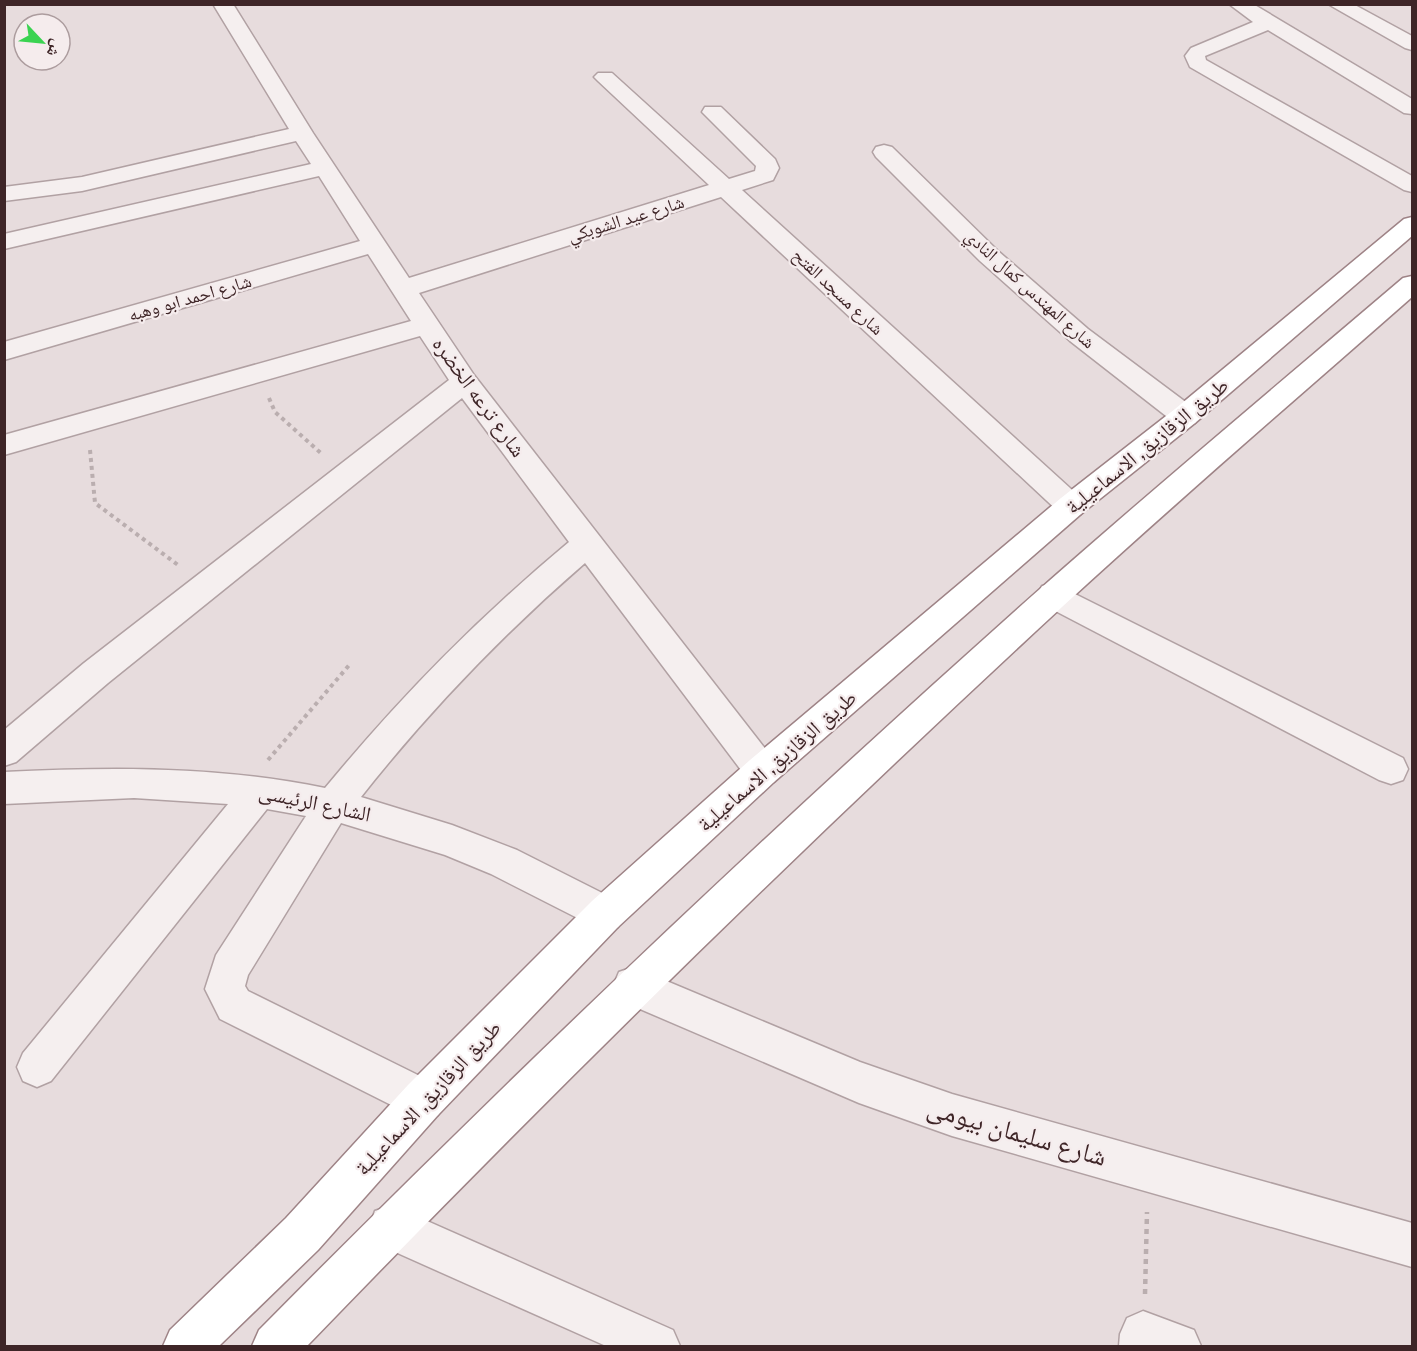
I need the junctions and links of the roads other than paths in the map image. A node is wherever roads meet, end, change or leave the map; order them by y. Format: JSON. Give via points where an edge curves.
{"nodes":[{"id":1,"x":223,"y":4,"type":"edge"},
{"id":2,"x":1238,"y":4,"type":"edge"},
{"id":3,"x":1337,"y":4,"type":"edge"},
{"id":4,"x":1269,"y":23,"type":"junction"},
{"id":5,"x":1413,"y":44,"type":"edge"},
{"id":6,"x":605,"y":77,"type":"dead end"},
{"id":7,"x":1413,"y":108,"type":"edge"},
{"id":8,"x":713,"y":112,"type":"dead end"},
{"id":9,"x":302,"y":133,"type":"junction"},
{"id":10,"x":884,"y":152,"type":"dead end"},
{"id":11,"x":325,"y":168,"type":"junction"},
{"id":12,"x":1413,"y":184,"type":"edge"},
{"id":13,"x":726,"y":188,"type":"junction"},
{"id":14,"x":4,"y":194,"type":"edge"},
{"id":15,"x":1413,"y":224,"type":"edge"},
{"id":16,"x":4,"y":242,"type":"edge"},
{"id":17,"x":375,"y":244,"type":"junction"},
{"id":18,"x":1413,"y":284,"type":"edge"},
{"id":19,"x":404,"y":289,"type":"junction"},
{"id":20,"x":427,"y":325,"type":"junction"},
{"id":21,"x":4,"y":351,"type":"edge"},
{"id":22,"x":464,"y":382,"type":"junction"},
{"id":23,"x":1185,"y":416,"type":"junction"},
{"id":24,"x":4,"y":446,"type":"edge"},
{"id":25,"x":1071,"y":506,"type":"junction"},
{"id":26,"x":588,"y":543,"type":"junction"},
{"id":27,"x":1053,"y":596,"type":"junction"},
{"id":28,"x":4,"y":752,"type":"edge"},
{"id":29,"x":1391,"y":769,"type":"dead end"},
{"id":30,"x":762,"y":771,"type":"junction"},
{"id":31,"x":4,"y":788,"type":"edge"},
{"id":32,"x":251,"y":790,"type":"junction"},
{"id":33,"x":333,"y":805,"type":"junction"},
{"id":34,"x":605,"y":914,"type":"junction"},
{"id":35,"x":633,"y":986,"type":"junction"},
{"id":36,"x":37,"y":1067,"type":"dead end"},
{"id":37,"x":423,"y":1100,"type":"junction"},
{"id":38,"x":391,"y":1227,"type":"junction"},
{"id":39,"x":1413,"y":1245,"type":"edge"},
{"id":40,"x":186,"y":1347,"type":"edge"},
{"id":41,"x":275,"y":1347,"type":"edge"},
{"id":42,"x":657,"y":1347,"type":"edge"}],
"edges":[{"from":1,"to":9,"type":"street","name":"شارع ترعه الخضره"},
{"from":2,"to":4,"type":"street"},
{"from":3,"to":5,"type":"street"},
{"from":4,"to":7,"type":"street"},
{"from":4,"to":12,"type":"street","via":[[1198,52],[1197,63]]},
{"from":6,"to":13,"type":"street","name":"شارع مسجد الفتح"},
{"from":8,"to":13,"type":"street","name":"شارع عيد الشوبكي","via":[[768,168],[760,178]]},
{"from":9,"to":11,"type":"street","name":"شارع ترعه الخضره"},
{"from":9,"to":14,"type":"street","via":[[82,184]]},
{"from":10,"to":23,"type":"street","name":"شارع المهندس كمال النادي","via":[[989,256],[1061,319]]},
{"from":11,"to":16,"type":"street"},
{"from":11,"to":17,"type":"street","name":"شارع ترعه الخضره"},
{"from":13,"to":19,"type":"street","name":"شارع عيد الشوبكي"},
{"from":13,"to":25,"type":"street","name":"شارع مسجد الفتح"},
{"from":15,"to":23,"type":"highway","name":"طريق الزقازيق, الاسماعيلية"},
{"from":17,"to":19,"type":"street","name":"شارع ترعه الخضره"},
{"from":17,"to":21,"type":"street","name":"شارع احمد ابو وهبه"},
{"from":18,"to":27,"type":"highway"},
{"from":19,"to":20,"type":"street","name":"شارع ترعه الخضره"},
{"from":20,"to":22,"type":"street","name":"شارع ترعه الخضره"},
{"from":20,"to":24,"type":"street"},
{"from":22,"to":26,"type":"street","name":"شارع ترعه الخضره"},
{"from":22,"to":28,"type":"street","via":[[96,673]]},
{"from":23,"to":25,"type":"highway","name":"طريق الزقازيق, الاسماعيلية"},
{"from":25,"to":30,"type":"highway","name":"طريق الزقازيق, الاسماعيلية"},
{"from":26,"to":30,"type":"street","name":"شارع ترعه الخضره"},
{"from":26,"to":33,"type":"street","via":[[515,605],[440,679]]},
{"from":27,"to":29,"type":"street"},
{"from":27,"to":35,"type":"highway"},
{"from":30,"to":34,"type":"highway","name":"طريق الزقازيق, الاسماعيلية"},
{"from":31,"to":32,"type":"street","name":"الشارع الرئيسى","via":[[109,782]]},
{"from":32,"to":33,"type":"street","name":"الشارع الرئيسى"},
{"from":32,"to":36,"type":"street"},
{"from":33,"to":34,"type":"street","name":"الشارع الرئيسى","via":[[452,839],[555,885]]},
{"from":33,"to":37,"type":"street","via":[[230,968],[225,989],[234,1005]]},
{"from":34,"to":37,"type":"highway","name":"طريق الزقازيق, الاسماعيلية"},
{"from":35,"to":38,"type":"highway"},
{"from":35,"to":39,"type":"street","name":"شارع سليمان بيومى","via":[[859,1082],[931,1108],[1049,1145],[1149,1169]]},
{"from":37,"to":40,"type":"highway","name":"طريق الزقازيق, الاسماعيلية","via":[[302,1234]]},
{"from":38,"to":41,"type":"highway"},
{"from":38,"to":42,"type":"street"}]}
